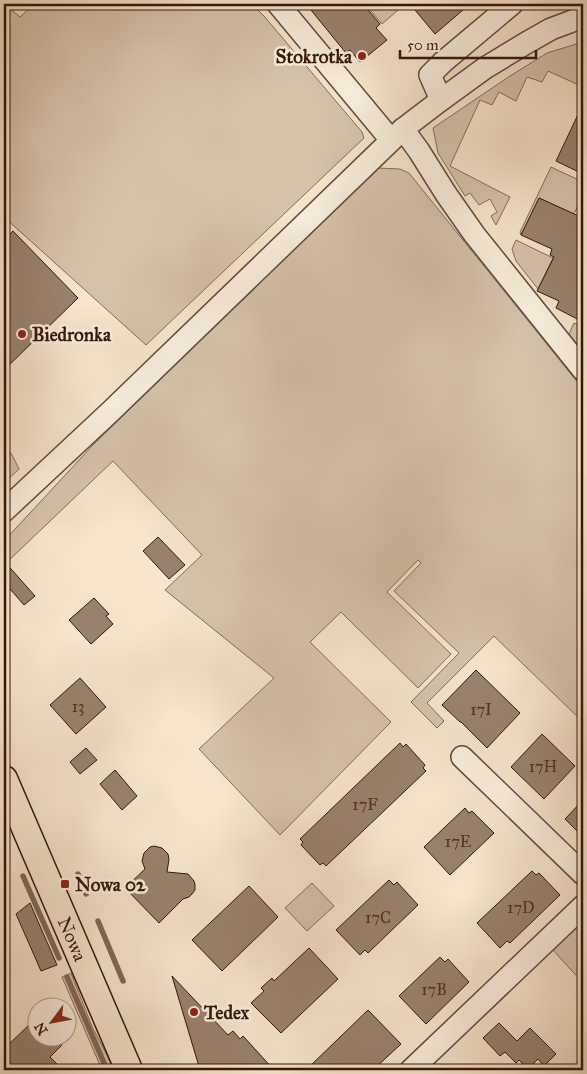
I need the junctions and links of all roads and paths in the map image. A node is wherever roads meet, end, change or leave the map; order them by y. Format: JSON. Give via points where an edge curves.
{"nodes":[{"id":1,"x":278,"y":4,"type":"edge"},
{"id":2,"x":512,"y":4,"type":"edge"},
{"id":3,"x":583,"y":17,"type":"edge"},
{"id":4,"x":442,"y":100,"type":"junction"},
{"id":5,"x":397,"y":134,"type":"junction"},
{"id":6,"x":583,"y":370,"type":"edge"},
{"id":7,"x":4,"y":511,"type":"edge"},
{"id":8,"x":462,"y":757,"type":"dead end"},
{"id":9,"x":4,"y":779,"type":"edge"},
{"id":10,"x":583,"y":874,"type":"edge"},
{"id":11,"x":583,"y":906,"type":"edge"},
{"id":12,"x":129,"y":1070,"type":"edge"},
{"id":13,"x":411,"y":1070,"type":"edge"}],
"edges":[{"from":1,"to":5,"type":"street","via":[[373,119]]},
{"from":2,"to":4,"type":"street","via":[[430,75]]},
{"from":3,"to":4,"type":"street","via":[[528,42]]},
{"from":4,"to":5,"type":"street"},
{"from":5,"to":6,"type":"street","via":[[419,150],[474,234]]},
{"from":5,"to":7,"type":"street"},
{"from":8,"to":10,"type":"street"},
{"from":9,"to":12,"type":"main road","name":"Nowa"},
{"from":11,"to":13,"type":"street"}]}
